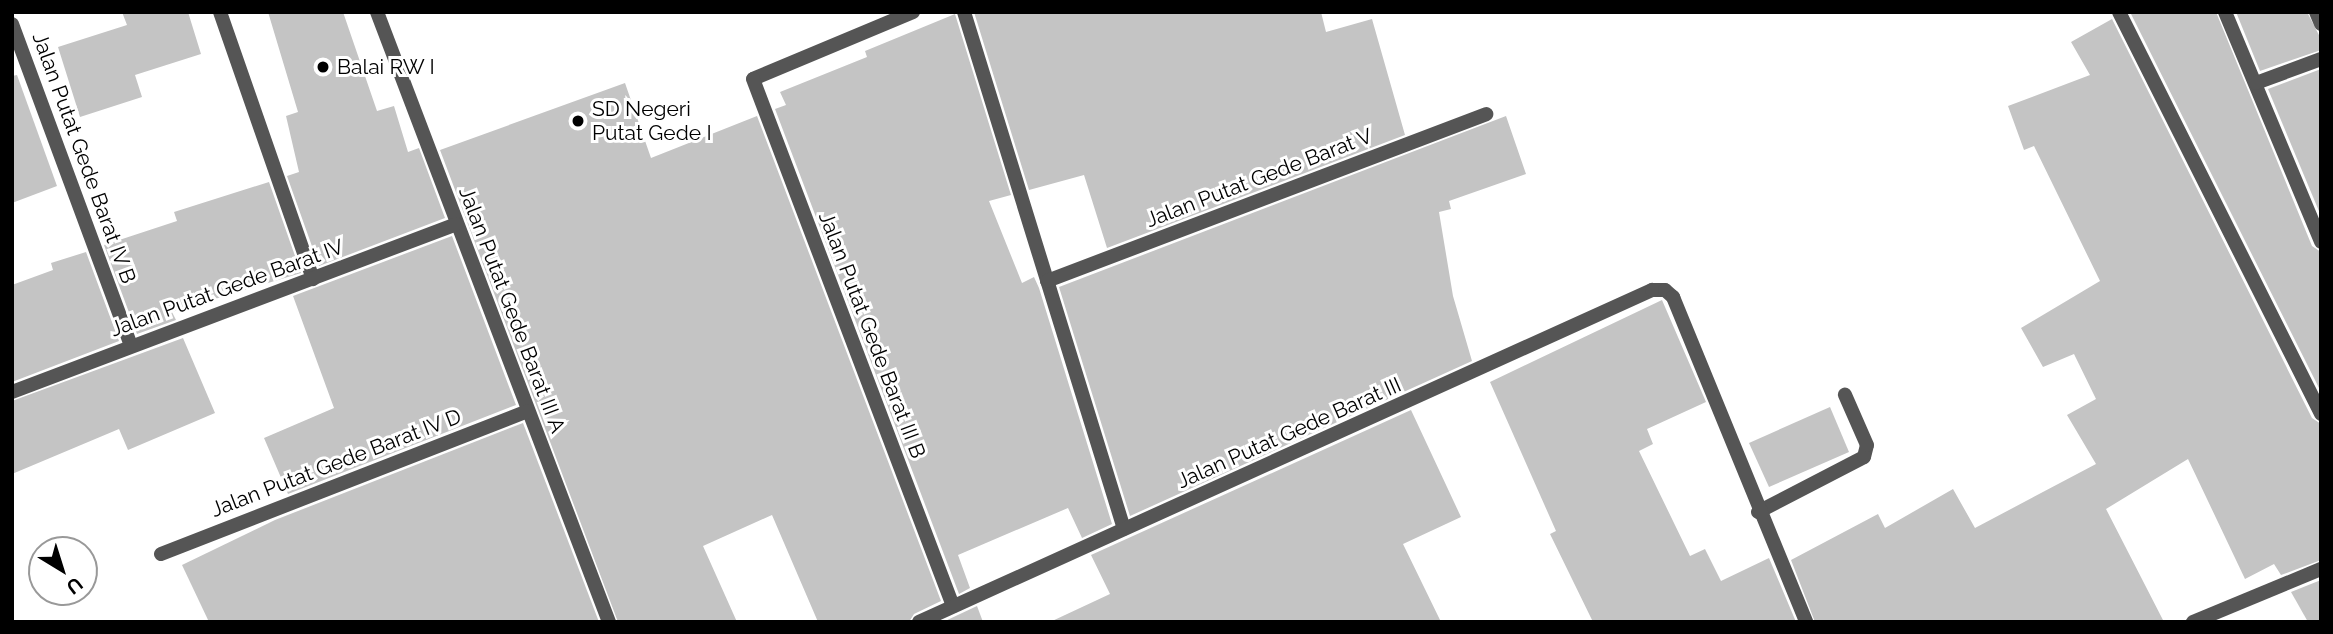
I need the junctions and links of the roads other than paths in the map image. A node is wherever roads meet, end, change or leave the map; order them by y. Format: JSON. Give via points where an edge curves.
{"nodes":[{"id":1,"x":220,"y":12,"type":"edge"},
{"id":2,"x":377,"y":12,"type":"edge"},
{"id":3,"x":914,"y":12,"type":"edge"},
{"id":4,"x":964,"y":12,"type":"edge"},
{"id":5,"x":2119,"y":12,"type":"edge"},
{"id":6,"x":2225,"y":12,"type":"edge"},
{"id":7,"x":2316,"y":12,"type":"edge"},
{"id":8,"x":12,"y":24,"type":"edge"},
{"id":9,"x":2321,"y":24,"type":"edge"},
{"id":10,"x":2321,"y":59,"type":"edge"},
{"id":11,"x":2256,"y":83,"type":"junction"},
{"id":12,"x":1486,"y":114,"type":"dead end"},
{"id":13,"x":456,"y":224,"type":"junction"},
{"id":14,"x":2321,"y":242,"type":"edge"},
{"id":15,"x":313,"y":279,"type":"junction"},
{"id":16,"x":1047,"y":281,"type":"junction"},
{"id":17,"x":131,"y":346,"type":"junction"},
{"id":18,"x":12,"y":392,"type":"edge"},
{"id":19,"x":1844,"y":395,"type":"dead end"},
{"id":20,"x":527,"y":411,"type":"junction"},
{"id":21,"x":2321,"y":414,"type":"edge"},
{"id":22,"x":1758,"y":512,"type":"junction"},
{"id":23,"x":1124,"y":529,"type":"junction"},
{"id":24,"x":162,"y":554,"type":"dead end"},
{"id":25,"x":2321,"y":569,"type":"edge"},
{"id":26,"x":953,"y":607,"type":"junction"},
{"id":27,"x":610,"y":622,"type":"edge"},
{"id":28,"x":919,"y":622,"type":"edge"},
{"id":29,"x":1806,"y":622,"type":"edge"},
{"id":30,"x":2193,"y":622,"type":"edge"}],
"edges":[{"from":1,"to":15,"type":"street"},
{"from":2,"to":13,"type":"street","name":"Jalan Putat Gede Barat III A"},
{"from":3,"to":26,"type":"street","name":"Jalan Putat Gede Barat III B","via":[[752,79]]},
{"from":4,"to":16,"type":"street"},
{"from":5,"to":21,"type":"street"},
{"from":6,"to":11,"type":"street"},
{"from":7,"to":9,"type":"street"},
{"from":8,"to":17,"type":"street","name":"Jalan Putat Gede Barat IV B"},
{"from":10,"to":11,"type":"street"},
{"from":11,"to":14,"type":"street"},
{"from":12,"to":16,"type":"street","name":"Jalan Putat Gede Barat V"},
{"from":13,"to":15,"type":"street","name":"Jalan Putat Gede Barat IV"},
{"from":13,"to":20,"type":"street","name":"Jalan Putat Gede Barat III A"},
{"from":15,"to":17,"type":"street","name":"Jalan Putat Gede Barat IV"},
{"from":16,"to":23,"type":"street"},
{"from":17,"to":18,"type":"street","name":"Jalan Putat Gede Barat IV"},
{"from":19,"to":22,"type":"street","via":[[1867,445],[1864,457]]},
{"from":20,"to":24,"type":"street","name":"Jalan Putat Gede Barat IV D"},
{"from":20,"to":27,"type":"street","name":"Jalan Putat Gede Barat III A"},
{"from":22,"to":23,"type":"street","name":"Jalan Putat Gede Barat III","via":[[1673,297],[1665,290],[1652,290]]},
{"from":22,"to":29,"type":"street"},
{"from":23,"to":26,"type":"street","name":"Jalan Putat Gede Barat III"},
{"from":25,"to":30,"type":"street"},
{"from":26,"to":28,"type":"street","name":"Jalan Putat Gede Barat III"}]}
